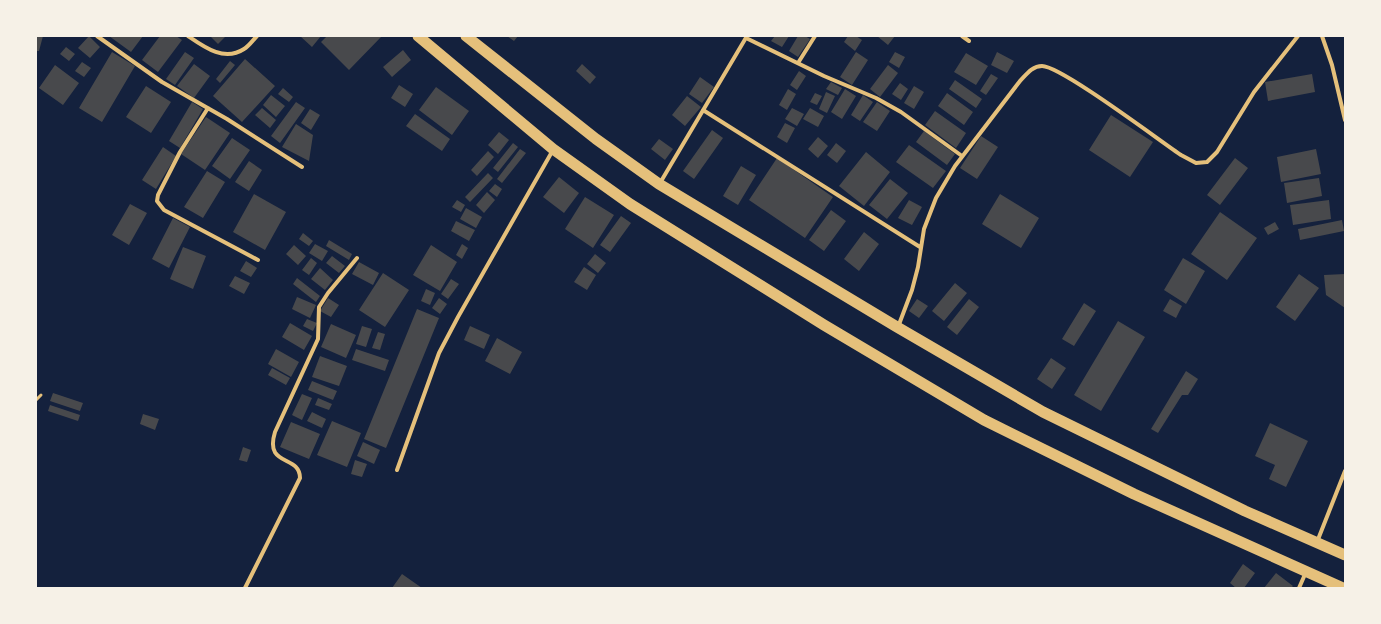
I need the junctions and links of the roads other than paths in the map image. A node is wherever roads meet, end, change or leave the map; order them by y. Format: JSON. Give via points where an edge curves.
{"nodes":[{"id":1,"x":97,"y":36,"type":"edge"},
{"id":2,"x":188,"y":36,"type":"edge"},
{"id":3,"x":257,"y":36,"type":"edge"},
{"id":4,"x":418,"y":36,"type":"edge"},
{"id":5,"x":466,"y":36,"type":"edge"},
{"id":6,"x":816,"y":36,"type":"edge"},
{"id":7,"x":962,"y":36,"type":"edge"},
{"id":8,"x":1298,"y":36,"type":"edge"},
{"id":9,"x":1322,"y":36,"type":"edge"},
{"id":10,"x":746,"y":37,"type":"edge"},
{"id":11,"x":969,"y":41,"type":"dead end"},
{"id":12,"x":798,"y":63,"type":"junction"},
{"id":13,"x":208,"y":108,"type":"junction"},
{"id":14,"x":703,"y":110,"type":"junction"},
{"id":15,"x":1345,"y":120,"type":"edge"},
{"id":16,"x":553,"y":149,"type":"junction"},
{"id":17,"x":962,"y":156,"type":"junction"},
{"id":18,"x":302,"y":167,"type":"dead end"},
{"id":19,"x":660,"y":184,"type":"junction"},
{"id":20,"x":920,"y":247,"type":"junction"},
{"id":21,"x":356,"y":258,"type":"dead end"},
{"id":22,"x":258,"y":260,"type":"dead end"},
{"id":23,"x":898,"y":327,"type":"junction"},
{"id":24,"x":41,"y":395,"type":"dead end"},
{"id":25,"x":36,"y":400,"type":"edge"},
{"id":26,"x":397,"y":470,"type":"dead end"},
{"id":27,"x":1345,"y":471,"type":"edge"},
{"id":28,"x":1317,"y":543,"type":"junction"},
{"id":29,"x":1345,"y":555,"type":"edge"},
{"id":30,"x":1306,"y":571,"type":"junction"},
{"id":31,"x":245,"y":588,"type":"edge"},
{"id":32,"x":1299,"y":588,"type":"edge"},
{"id":33,"x":1342,"y":588,"type":"edge"}],
"edges":[{"from":1,"to":13,"type":"street","via":[[162,82]]},
{"from":2,"to":3,"type":"street","via":[[220,54],[243,50]]},
{"from":4,"to":16,"type":"highway"},
{"from":5,"to":19,"type":"highway","via":[[590,134]]},
{"from":6,"to":12,"type":"street"},
{"from":7,"to":11,"type":"street"},
{"from":8,"to":17,"type":"street","via":[[1254,92],[1217,152],[1207,162],[1196,163],[1181,156],[1086,89],[1056,71],[1042,66],[1031,70],[1020,81]]},
{"from":9,"to":15,"type":"street"},
{"from":10,"to":12,"type":"street"},
{"from":10,"to":14,"type":"street"},
{"from":12,"to":17,"type":"street","via":[[854,90],[866,93],[901,112]]},
{"from":13,"to":18,"type":"street"},
{"from":13,"to":22,"type":"street","via":[[180,152],[157,201],[164,210]]},
{"from":14,"to":19,"type":"street"},
{"from":14,"to":20,"type":"street"},
{"from":16,"to":26,"type":"street","via":[[439,353]]},
{"from":16,"to":30,"type":"highway","via":[[630,204],[692,243],[984,420],[1134,494]]},
{"from":17,"to":20,"type":"street","via":[[936,198]]},
{"from":19,"to":23,"type":"highway"},
{"from":20,"to":23,"type":"street","via":[[912,290]]},
{"from":21,"to":31,"type":"street","via":[[319,307],[318,339],[275,432],[272,448],[275,454],[296,466],[300,471],[300,478]]},
{"from":23,"to":28,"type":"highway","via":[[1043,412],[1245,511]]},
{"from":24,"to":25,"type":"lane"},
{"from":27,"to":28,"type":"street"},
{"from":28,"to":29,"type":"highway"},
{"from":30,"to":32,"type":"street"},
{"from":30,"to":33,"type":"highway"}]}
